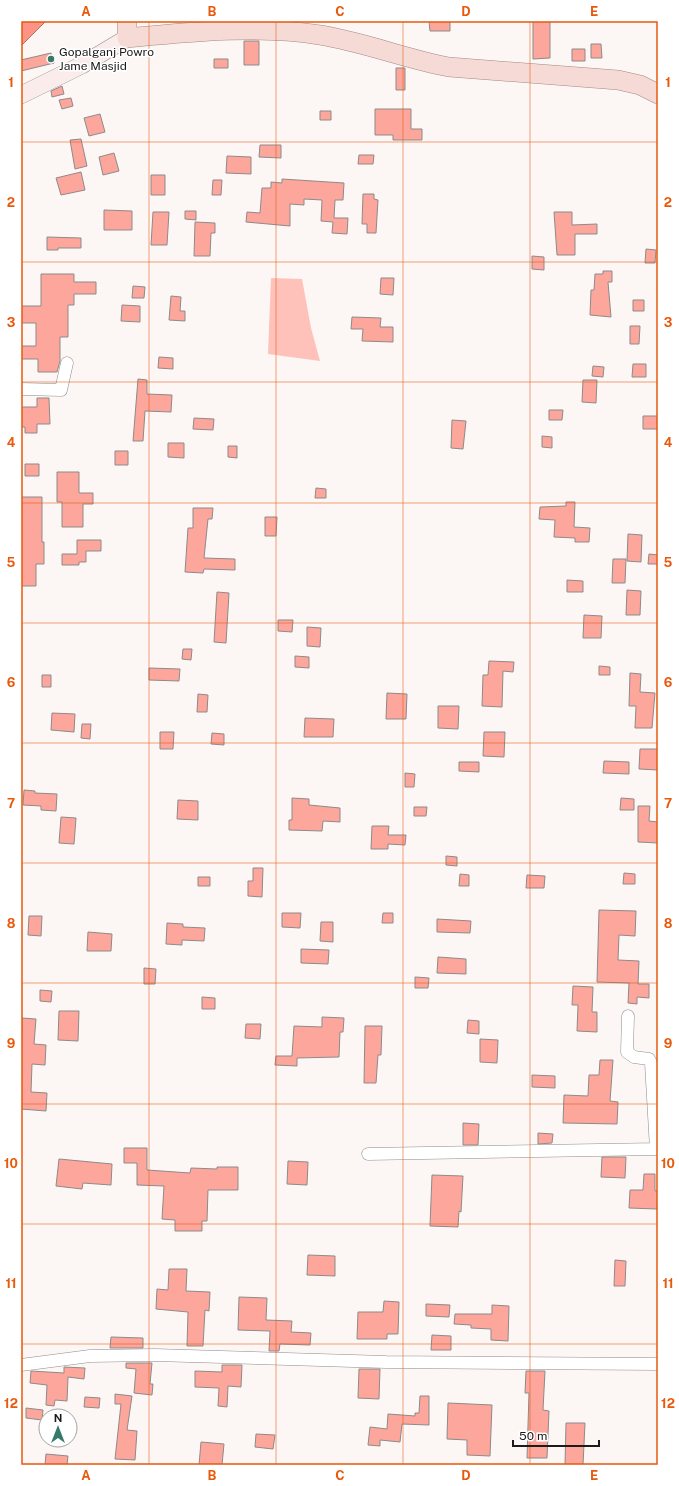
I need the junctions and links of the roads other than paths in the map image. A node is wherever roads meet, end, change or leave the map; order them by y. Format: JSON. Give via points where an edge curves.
{"nodes":[{"id":1,"x":127,"y":30,"type":"edge"},
{"id":2,"x":658,"y":94,"type":"edge"},
{"id":3,"x":21,"y":95,"type":"edge"},
{"id":4,"x":67,"y":363,"type":"dead end"},
{"id":5,"x":21,"y":389,"type":"edge"},
{"id":6,"x":628,"y":1016,"type":"dead end"},
{"id":7,"x":657,"y":1149,"type":"edge"},
{"id":8,"x":368,"y":1154,"type":"dead end"},
{"id":9,"x":658,"y":1364,"type":"edge"},
{"id":10,"x":21,"y":1365,"type":"edge"}],
"edges":[{"from":1,"to":2,"type":"main road","via":[[287,31],[354,42],[449,67],[618,80],[640,85]]},
{"from":1,"to":3,"type":"street","via":[[82,65]]},
{"from":4,"to":5,"type":"street","via":[[61,390]]},
{"from":6,"to":7,"type":"street","via":[[627,1052],[634,1057],[649,1059],[651,1063]]},
{"from":7,"to":8,"type":"street"},
{"from":9,"to":10,"type":"street","via":[[386,1362],[155,1355],[90,1356]]}]}
